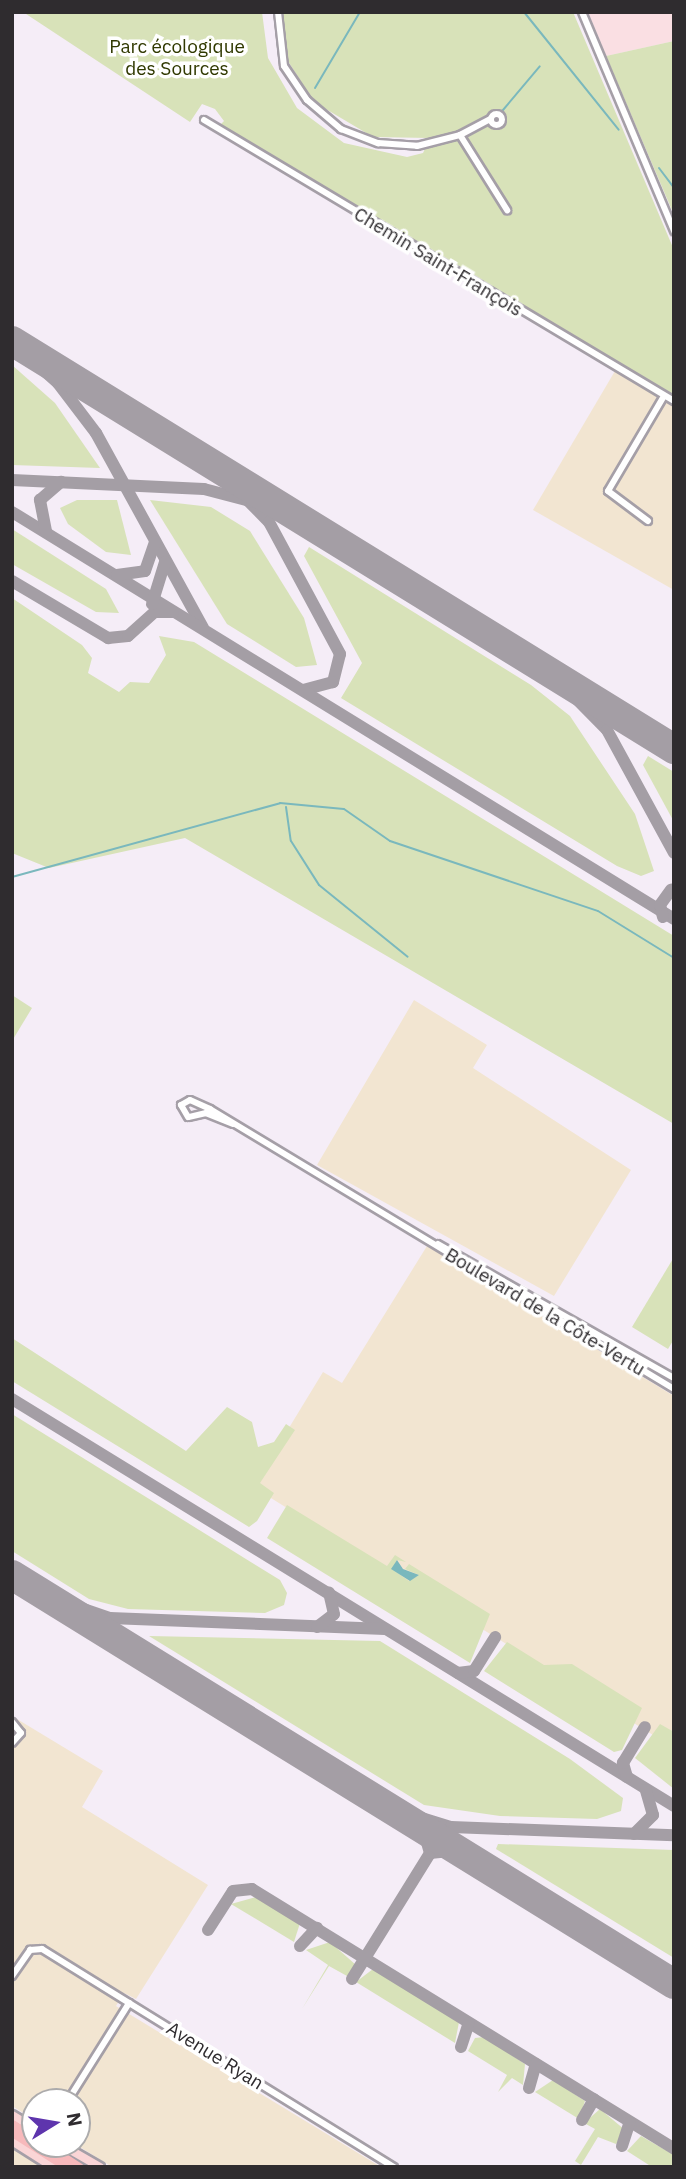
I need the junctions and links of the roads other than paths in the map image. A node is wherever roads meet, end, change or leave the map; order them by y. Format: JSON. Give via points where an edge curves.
{"nodes":[{"id":1,"x":278,"y":12,"type":"edge"},
{"id":2,"x":582,"y":12,"type":"edge"},
{"id":3,"x":490,"y":119,"type":"dead end"},
{"id":4,"x":204,"y":120,"type":"dead end"},
{"id":5,"x":460,"y":135,"type":"junction"},
{"id":6,"x":507,"y":210,"type":"dead end"},
{"id":7,"x":674,"y":231,"type":"edge"},
{"id":8,"x":664,"y":396,"type":"junction"},
{"id":9,"x":674,"y":401,"type":"edge"},
{"id":10,"x":648,"y":521,"type":"dead end"},
{"id":11,"x":233,"y":1124,"type":"junction"},
{"id":12,"x":417,"y":1234,"type":"junction"},
{"id":13,"x":674,"y":1378,"type":"edge"},
{"id":14,"x":674,"y":1389,"type":"edge"},
{"id":15,"x":12,"y":1723,"type":"edge"},
{"id":16,"x":12,"y":1743,"type":"edge"},
{"id":17,"x":12,"y":1976,"type":"edge"},
{"id":18,"x":129,"y":2003,"type":"junction"},
{"id":19,"x":76,"y":2088,"type":"edge"},
{"id":20,"x":12,"y":2132,"type":"edge"},
{"id":21,"x":12,"y":2141,"type":"edge"},
{"id":22,"x":80,"y":2158,"type":"edge"},
{"id":23,"x":53,"y":2167,"type":"edge"},
{"id":24,"x":67,"y":2167,"type":"edge"},
{"id":25,"x":100,"y":2167,"type":"edge"},
{"id":26,"x":394,"y":2167,"type":"edge"}],
"edges":[{"from":1,"to":5,"type":"street","via":[[284,66],[307,100],[341,129],[402,147]]},
{"from":2,"to":7,"type":"street"},
{"from":3,"to":5,"type":"street"},
{"from":4,"to":8,"type":"street","name":"Chemin Saint-François"},
{"from":5,"to":6,"type":"street"},
{"from":8,"to":9,"type":"street","name":"Chemin Saint-François"},
{"from":8,"to":10,"type":"street","via":[[608,491]]},
{"from":11,"to":11,"type":"street","name":"Boulevard de la Côte-Vertu","via":[[190,1100],[181,1105],[188,1117],[206,1113]]},
{"from":11,"to":12,"type":"street","name":"Boulevard de la Côte-Vertu"},
{"from":12,"to":13,"type":"street","name":"Boulevard de la Côte-Vertu"},
{"from":12,"to":14,"type":"street","name":"Boulevard de la Côte-Vertu"},
{"from":15,"to":16,"type":"street","via":[[21,1733]]},
{"from":17,"to":18,"type":"street","name":"Avenue Ryan","via":[[35,1947]]},
{"from":18,"to":19,"type":"street"},
{"from":18,"to":26,"type":"street","name":"Avenue Ryan"},
{"from":20,"to":24,"type":"highway"},
{"from":21,"to":23,"type":"main road"},
{"from":22,"to":25,"type":"main road"}]}
